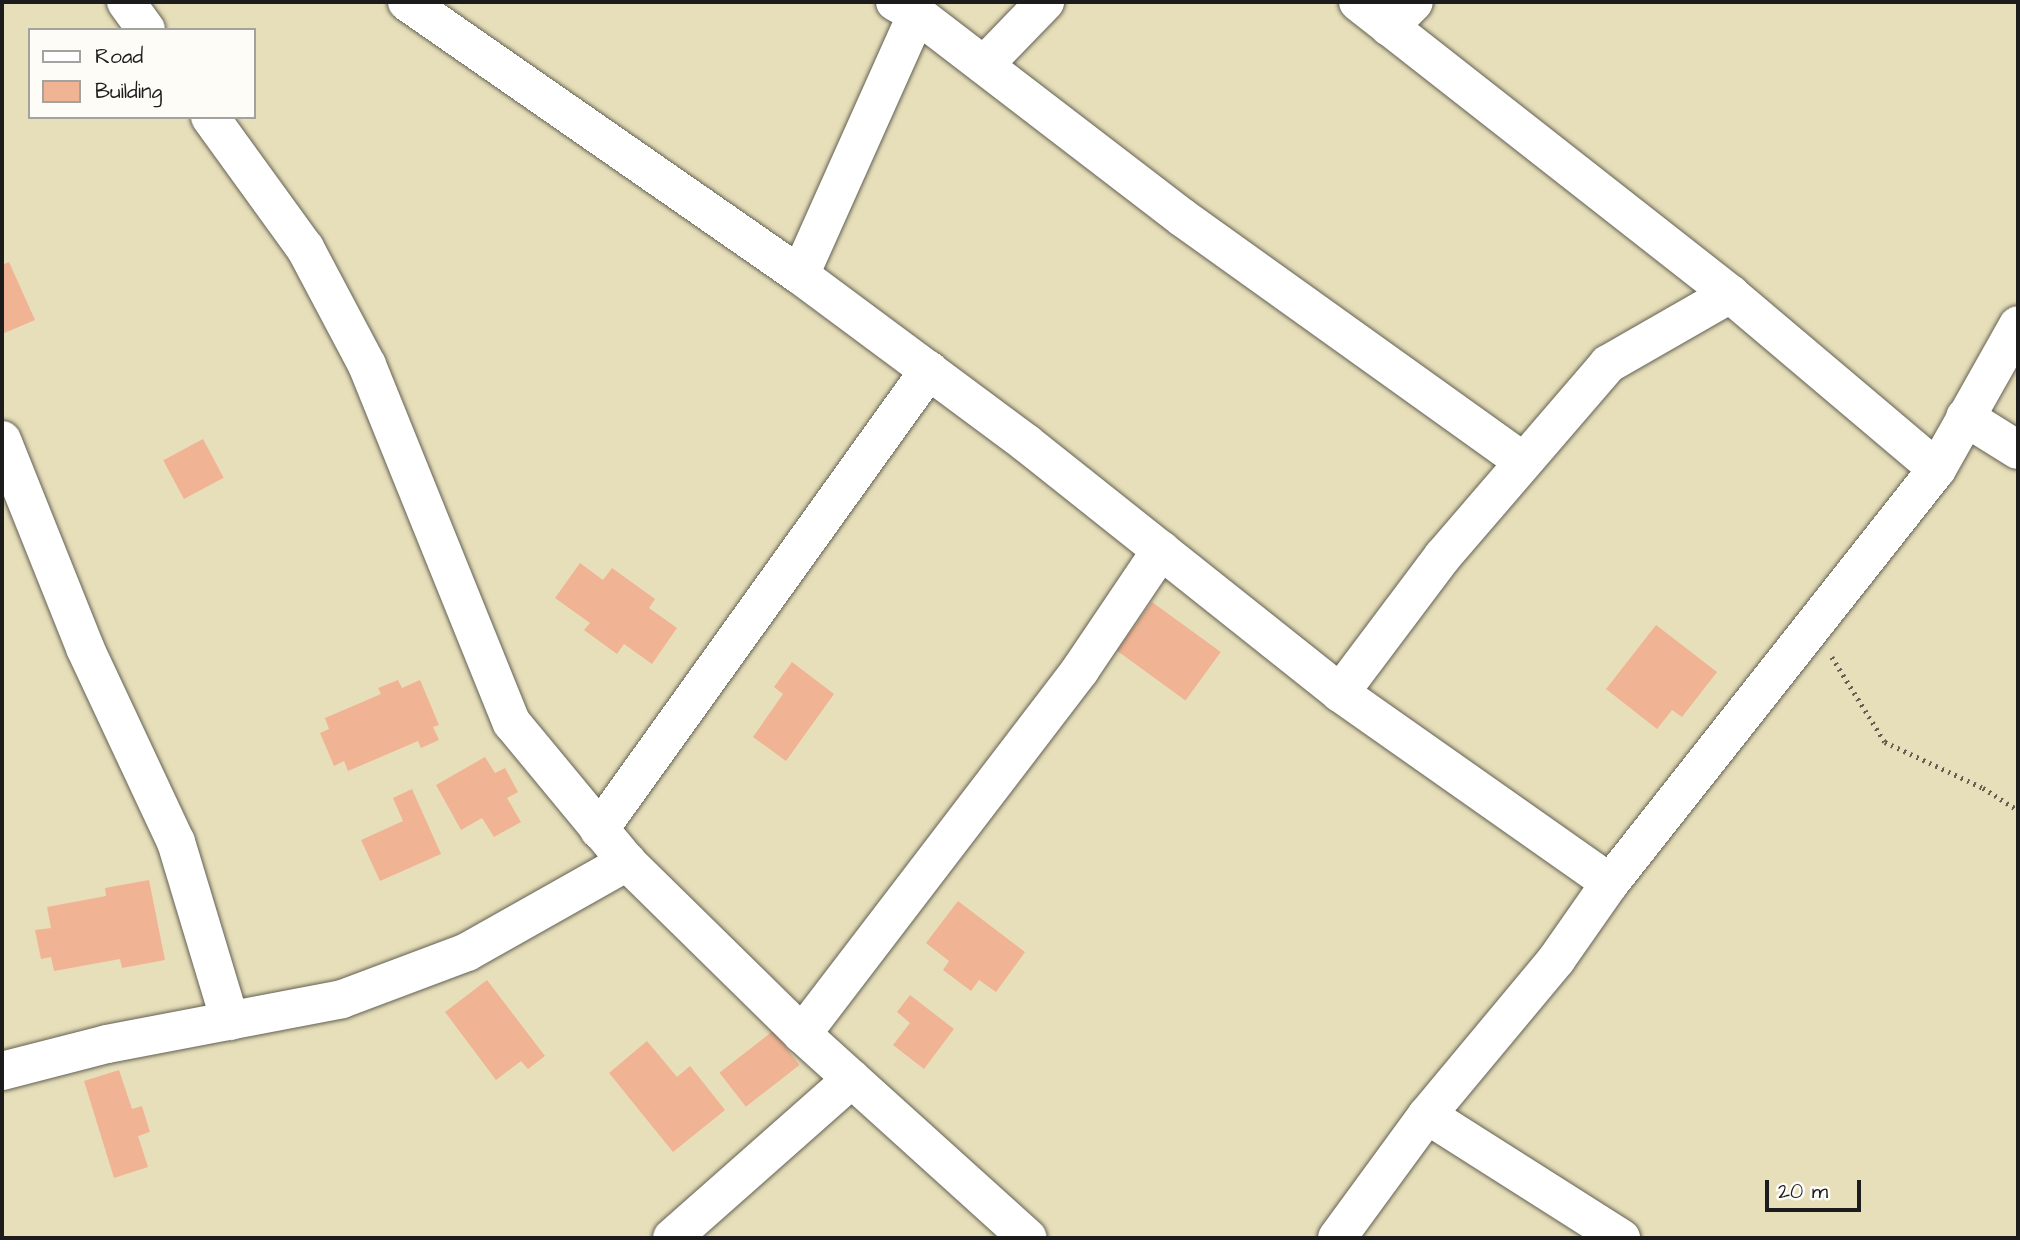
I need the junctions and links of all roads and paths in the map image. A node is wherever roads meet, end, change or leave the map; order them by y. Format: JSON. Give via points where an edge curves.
{"nodes":[{"id":1,"x":126,"y":2,"type":"edge"},
{"id":2,"x":407,"y":2,"type":"edge"},
{"id":3,"x":1045,"y":2,"type":"edge"},
{"id":4,"x":1357,"y":2,"type":"edge"},
{"id":5,"x":906,"y":8,"type":"edge"},
{"id":6,"x":1402,"y":14,"type":"edge"},
{"id":7,"x":145,"y":28,"type":"edge"},
{"id":8,"x":984,"y":65,"type":"junction"},
{"id":9,"x":211,"y":119,"type":"edge"},
{"id":10,"x":800,"y":275,"type":"junction"},
{"id":11,"x":1730,"y":294,"type":"junction"},
{"id":12,"x":2018,"y":325,"type":"edge"},
{"id":13,"x":929,"y":370,"type":"junction"},
{"id":14,"x":1965,"y":417,"type":"junction"},
{"id":15,"x":4,"y":449,"type":"edge"},
{"id":16,"x":2018,"y":450,"type":"edge"},
{"id":17,"x":1522,"y":461,"type":"junction"},
{"id":18,"x":1937,"y":469,"type":"junction"},
{"id":19,"x":1161,"y":550,"type":"junction"},
{"id":20,"x":1813,"y":626,"type":"junction"},
{"id":21,"x":1340,"y":693,"type":"junction"},
{"id":22,"x":2018,"y":810,"type":"edge"},
{"id":23,"x":600,"y":830,"type":"junction"},
{"id":24,"x":626,"y":862,"type":"junction"},
{"id":25,"x":1610,"y":883,"type":"junction"},
{"id":26,"x":230,"y":1021,"type":"junction"},
{"id":27,"x":802,"y":1034,"type":"junction"},
{"id":28,"x":2,"y":1071,"type":"edge"},
{"id":29,"x":852,"y":1079,"type":"junction"},
{"id":30,"x":1427,"y":1115,"type":"junction"},
{"id":31,"x":672,"y":1238,"type":"edge"},
{"id":32,"x":1028,"y":1238,"type":"edge"},
{"id":33,"x":1337,"y":1238,"type":"edge"},
{"id":34,"x":1621,"y":1238,"type":"edge"}],
"edges":[{"from":1,"to":7,"type":"street"},
{"from":2,"to":10,"type":"street"},
{"from":3,"to":8,"type":"street"},
{"from":4,"to":6,"type":"street"},
{"from":5,"to":8,"type":"street"},
{"from":5,"to":10,"type":"street"},
{"from":6,"to":11,"type":"street"},
{"from":8,"to":17,"type":"street","via":[[1183,218]]},
{"from":9,"to":23,"type":"street","via":[[305,248],[367,365],[512,723]]},
{"from":10,"to":13,"type":"street"},
{"from":11,"to":17,"type":"street","via":[[1608,364]]},
{"from":11,"to":18,"type":"street"},
{"from":12,"to":14,"type":"street"},
{"from":13,"to":19,"type":"street"},
{"from":13,"to":23,"type":"street"},
{"from":14,"to":16,"type":"street"},
{"from":14,"to":18,"type":"street"},
{"from":15,"to":26,"type":"street","via":[[85,648],[176,842]]},
{"from":17,"to":21,"type":"street","via":[[1443,556]]},
{"from":18,"to":20,"type":"street"},
{"from":19,"to":21,"type":"street"},
{"from":19,"to":27,"type":"street","via":[[1080,670]]},
{"from":20,"to":22,"type":"path","via":[[1885,742],[1983,788]]},
{"from":20,"to":25,"type":"street"},
{"from":21,"to":25,"type":"street"},
{"from":23,"to":24,"type":"street"},
{"from":24,"to":26,"type":"street","via":[[467,952],[342,999]]},
{"from":24,"to":27,"type":"street"},
{"from":25,"to":30,"type":"street","via":[[1556,960]]},
{"from":26,"to":28,"type":"street","via":[[107,1044]]},
{"from":27,"to":29,"type":"street"},
{"from":29,"to":31,"type":"street"},
{"from":29,"to":32,"type":"street"},
{"from":30,"to":33,"type":"street"},
{"from":30,"to":34,"type":"street"}]}
